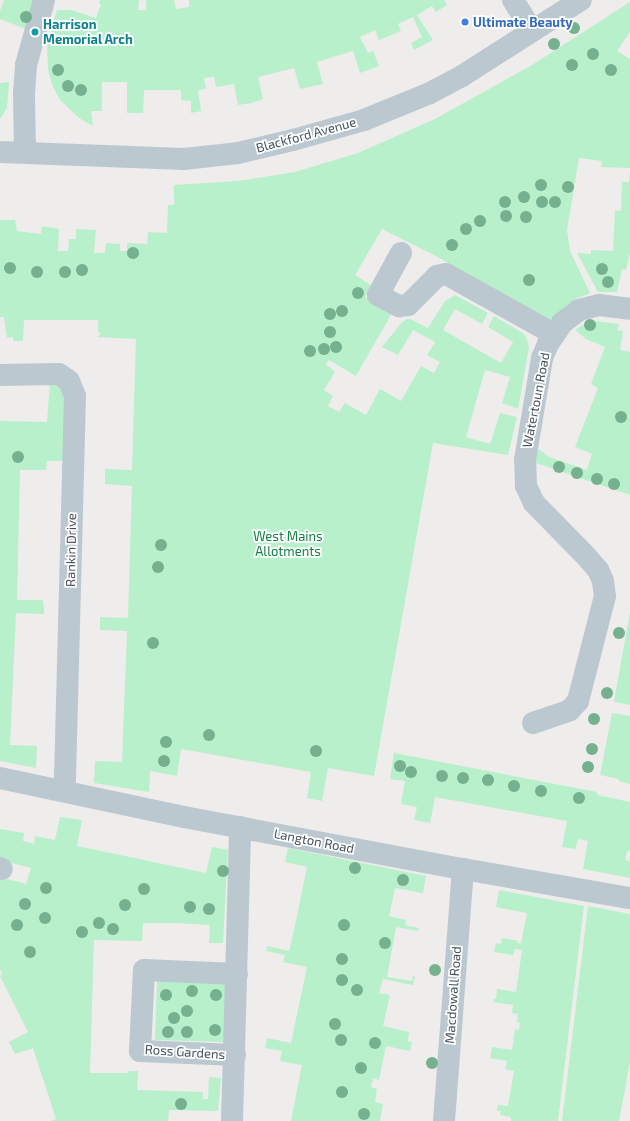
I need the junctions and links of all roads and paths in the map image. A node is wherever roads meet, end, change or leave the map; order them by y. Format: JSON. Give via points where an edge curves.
{"nodes":[{"id":1,"x":44,"y":0,"type":"edge"},
{"id":2,"x":513,"y":0,"type":"edge"},
{"id":3,"x":581,"y":0,"type":"edge"},
{"id":4,"x":532,"y":31,"type":"junction"},
{"id":5,"x":0,"y":152,"type":"edge"},
{"id":6,"x":25,"y":152,"type":"junction"},
{"id":7,"x":401,"y":254,"type":"dead end"},
{"id":8,"x":630,"y":309,"type":"edge"},
{"id":9,"x":554,"y":334,"type":"junction"},
{"id":10,"x":0,"y":375,"type":"edge"},
{"id":11,"x":533,"y":723,"type":"dead end"},
{"id":12,"x":0,"y":778,"type":"edge"},
{"id":13,"x":65,"y":791,"type":"junction"},
{"id":14,"x":240,"y":827,"type":"junction"},
{"id":15,"x":463,"y":869,"type":"junction"},
{"id":16,"x":630,"y":898,"type":"edge"},
{"id":17,"x":237,"y":974,"type":"junction"},
{"id":18,"x":235,"y":1055,"type":"junction"},
{"id":19,"x":232,"y":1121,"type":"edge"},
{"id":20,"x":444,"y":1121,"type":"edge"}],
"edges":[{"from":1,"to":6,"type":"street","via":[[26,65]]},
{"from":2,"to":4,"type":"street"},
{"from":3,"to":4,"type":"street","name":"Blackford Avenue"},
{"from":4,"to":6,"type":"street","name":"Blackford Avenue","via":[[462,76],[418,98],[364,120],[293,140],[232,154],[184,159]]},
{"from":5,"to":6,"type":"street","name":"Blackford Avenue"},
{"from":7,"to":9,"type":"street","via":[[378,295],[399,306],[408,305],[437,276],[446,274]]},
{"from":8,"to":9,"type":"street","name":"Watertoun Road","via":[[590,306],[571,315]]},
{"from":9,"to":11,"type":"street","name":"Watertoun Road","via":[[542,358],[525,460],[526,486],[534,503],[598,570],[606,596],[578,701],[570,710]]},
{"from":10,"to":13,"type":"street","name":"Rankin Drive","via":[[59,374],[69,381],[75,396]]},
{"from":12,"to":13,"type":"street","name":"Langton Road"},
{"from":13,"to":14,"type":"street","name":"Langton Road"},
{"from":14,"to":15,"type":"street","name":"Langton Road"},
{"from":14,"to":17,"type":"street","name":"Ross Gardens"},
{"from":15,"to":16,"type":"street","name":"Langton Road"},
{"from":15,"to":20,"type":"street","name":"Macdowall Road"},
{"from":17,"to":18,"type":"street","name":"Ross Gardens"},
{"from":17,"to":18,"type":"street","name":"Ross Gardens","via":[[144,970],[140,1050]]},
{"from":18,"to":19,"type":"street","name":"Ross Gardens"}]}
